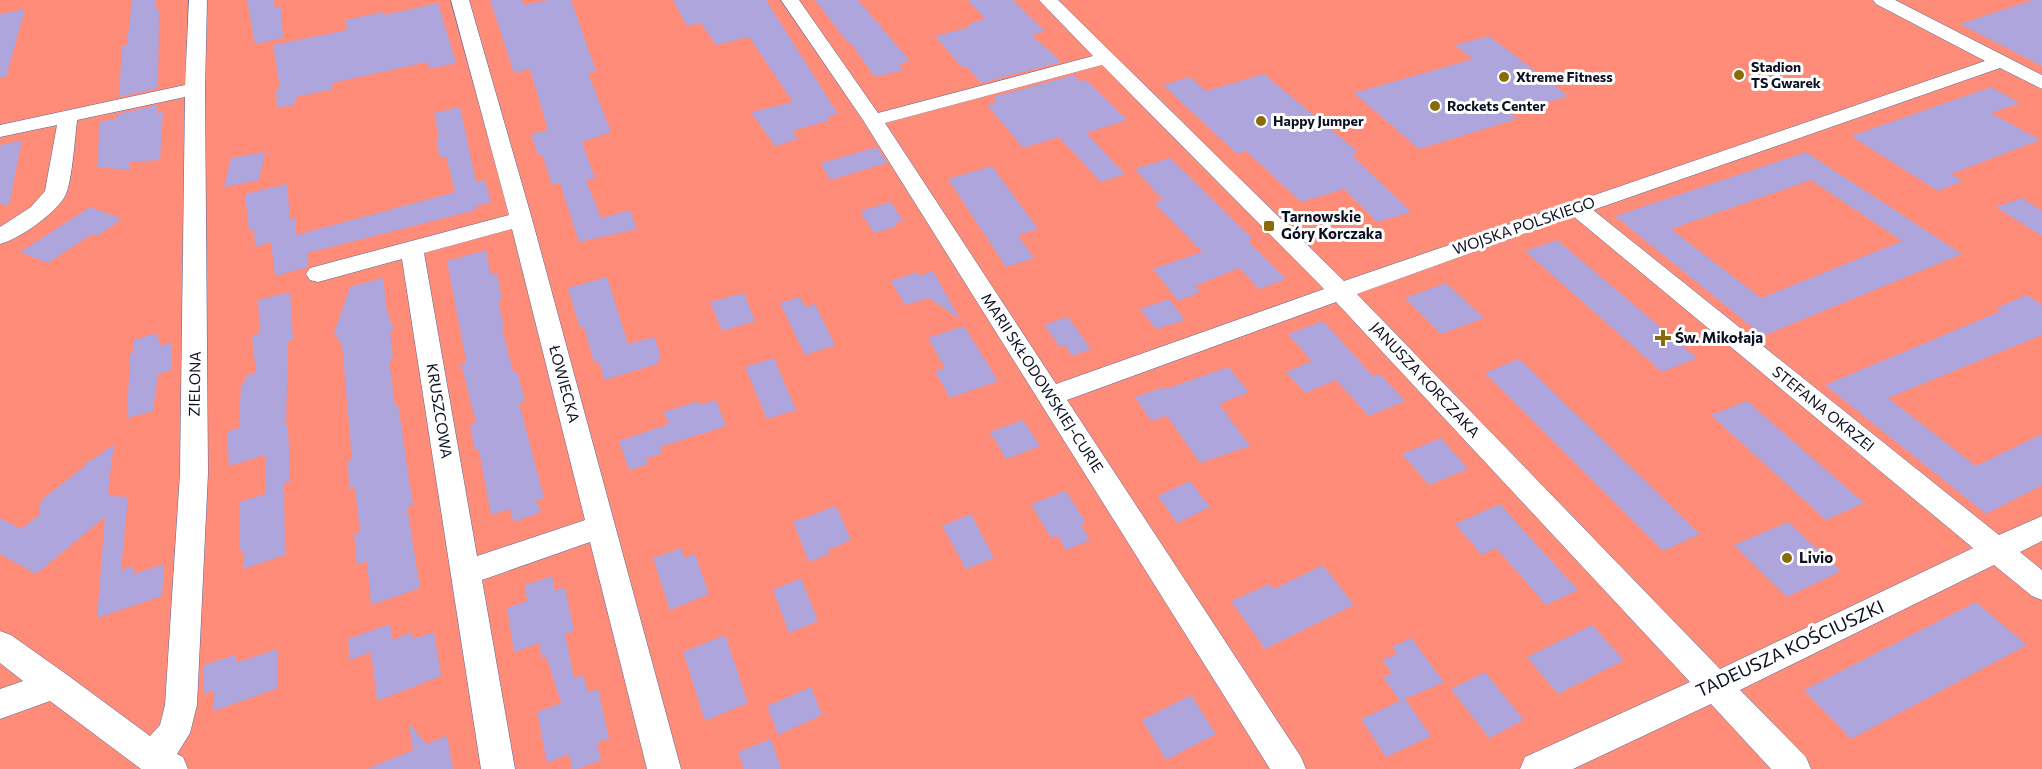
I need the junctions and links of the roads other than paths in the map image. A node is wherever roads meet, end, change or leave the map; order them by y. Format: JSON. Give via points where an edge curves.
{"nodes":[{"id":1,"x":198,"y":0,"type":"edge"},
{"id":2,"x":460,"y":0,"type":"edge"},
{"id":3,"x":790,"y":0,"type":"edge"},
{"id":4,"x":1048,"y":0,"type":"edge"},
{"id":5,"x":1882,"y":0,"type":"edge"},
{"id":6,"x":1106,"y":58,"type":"junction"},
{"id":7,"x":2000,"y":62,"type":"junction"},
{"id":8,"x":2042,"y":83,"type":"edge"},
{"id":9,"x":195,"y":89,"type":"junction"},
{"id":10,"x":68,"y":116,"type":"junction"},
{"id":11,"x":873,"y":120,"type":"junction"},
{"id":12,"x":0,"y":131,"type":"edge"},
{"id":13,"x":1577,"y":208,"type":"junction"},
{"id":14,"x":521,"y":219,"type":"junction"},
{"id":15,"x":0,"y":237,"type":"edge"},
{"id":16,"x":412,"y":248,"type":"junction"},
{"id":17,"x":318,"y":274,"type":"dead end"},
{"id":18,"x":1340,"y":291,"type":"junction"},
{"id":19,"x":1050,"y":396,"type":"junction"},
{"id":20,"x":601,"y":526,"type":"junction"},
{"id":21,"x":2042,"y":528,"type":"edge"},
{"id":22,"x":1998,"y":551,"type":"junction"},
{"id":23,"x":465,"y":573,"type":"junction"},
{"id":24,"x":2042,"y":587,"type":"edge"},
{"id":25,"x":0,"y":645,"type":"edge"},
{"id":26,"x":55,"y":684,"type":"junction"},
{"id":27,"x":1714,"y":685,"type":"junction"},
{"id":28,"x":0,"y":704,"type":"edge"},
{"id":29,"x":162,"y":764,"type":"edge"},
{"id":30,"x":498,"y":769,"type":"edge"},
{"id":31,"x":664,"y":769,"type":"edge"},
{"id":32,"x":1289,"y":769,"type":"edge"},
{"id":33,"x":1537,"y":769,"type":"edge"},
{"id":34,"x":1794,"y":769,"type":"edge"}],
"edges":[{"from":1,"to":9,"type":"street","name":"ZIELONA"},
{"from":2,"to":14,"type":"street","name":"ŁOWIECKA"},
{"from":3,"to":11,"type":"street","name":"MARII SKŁODOWSKIEJ-CURIE"},
{"from":4,"to":6,"type":"street","name":"JANUSZA KORCZAKA"},
{"from":5,"to":7,"type":"street"},
{"from":6,"to":11,"type":"street"},
{"from":6,"to":18,"type":"street","name":"JANUSZA KORCZAKA"},
{"from":7,"to":8,"type":"street"},
{"from":7,"to":13,"type":"street","name":"WOJSKA POLSKIEGO"},
{"from":9,"to":10,"type":"street"},
{"from":9,"to":29,"type":"street","name":"ZIELONA","via":[[194,473],[181,705]]},
{"from":10,"to":12,"type":"street"},
{"from":10,"to":15,"type":"street","via":[[56,193],[39,212]]},
{"from":11,"to":19,"type":"street","name":"MARII SKŁODOWSKIEJ-CURIE"},
{"from":13,"to":18,"type":"street","name":"WOJSKA POLSKIEGO"},
{"from":13,"to":22,"type":"street","name":"STEFANA OKRZEI"},
{"from":14,"to":16,"type":"street"},
{"from":14,"to":20,"type":"street","name":"ŁOWIECKA"},
{"from":16,"to":17,"type":"street"},
{"from":16,"to":23,"type":"street","name":"KRUSZCOWA"},
{"from":18,"to":19,"type":"street","name":"WOJSKA POLSKIEGO"},
{"from":18,"to":27,"type":"street","name":"JANUSZA KORCZAKA"},
{"from":19,"to":32,"type":"street","name":"MARII SKŁODOWSKIEJ-CURIE"},
{"from":20,"to":23,"type":"street"},
{"from":20,"to":31,"type":"street","name":"ŁOWIECKA"},
{"from":21,"to":22,"type":"street","name":"TADEUSZA KOŚCIUSZKI"},
{"from":22,"to":24,"type":"street","name":"STEFANA OKRZEI"},
{"from":22,"to":27,"type":"street","name":"TADEUSZA KOŚCIUSZKI"},
{"from":23,"to":30,"type":"street","name":"KRUSZCOWA"},
{"from":25,"to":26,"type":"street"},
{"from":26,"to":28,"type":"street"},
{"from":26,"to":29,"type":"street"},
{"from":27,"to":33,"type":"street","name":"TADEUSZA KOŚCIUSZKI"},
{"from":27,"to":34,"type":"street","name":"JANUSZA KORCZAKA"}]}
